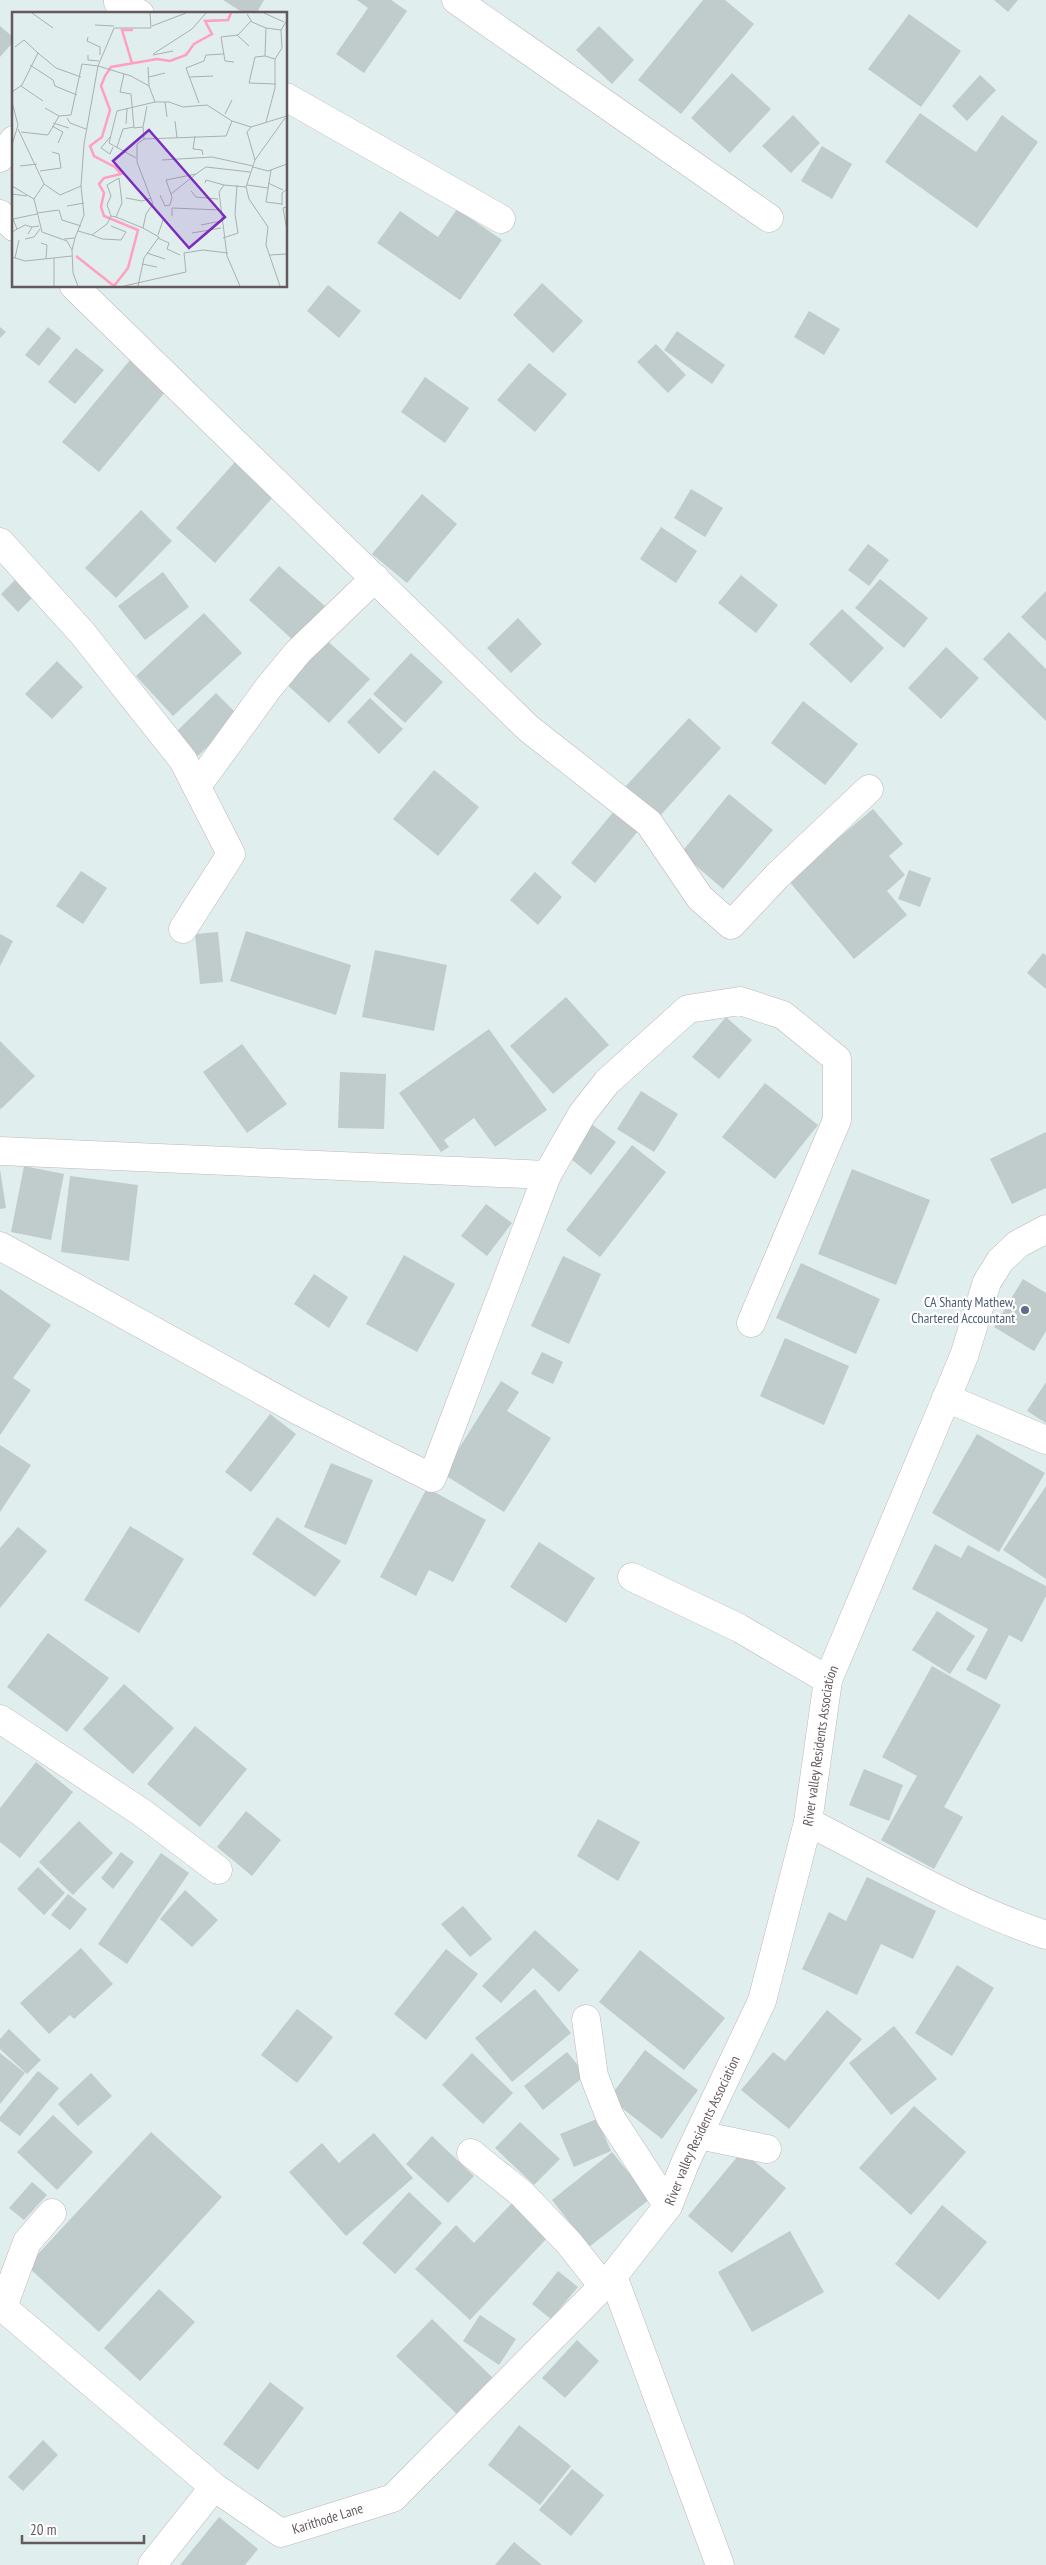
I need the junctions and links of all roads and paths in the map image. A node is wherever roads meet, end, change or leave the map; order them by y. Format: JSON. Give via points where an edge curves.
{"nodes":[{"id":1,"x":456,"y":0,"type":"edge"},
{"id":2,"x":288,"y":98,"type":"edge"},
{"id":3,"x":12,"y":143,"type":"edge"},
{"id":4,"x":0,"y":158,"type":"edge"},
{"id":5,"x":0,"y":214,"type":"edge"},
{"id":6,"x":769,"y":218,"type":"dead end"},
{"id":7,"x":501,"y":219,"type":"dead end"},
{"id":8,"x":12,"y":226,"type":"edge"},
{"id":9,"x":76,"y":288,"type":"edge"},
{"id":10,"x":0,"y":542,"type":"edge"},
{"id":11,"x":375,"y":578,"type":"junction"},
{"id":12,"x":197,"y":786,"type":"junction"},
{"id":13,"x":869,"y":789,"type":"dead end"},
{"id":14,"x":183,"y":929,"type":"dead end"},
{"id":15,"x":0,"y":1151,"type":"edge"},
{"id":16,"x":547,"y":1175,"type":"junction"},
{"id":17,"x":1046,"y":1229,"type":"edge"},
{"id":18,"x":0,"y":1246,"type":"edge"},
{"id":19,"x":750,"y":1323,"type":"dead end"},
{"id":20,"x":946,"y":1398,"type":"junction"},
{"id":21,"x":1046,"y":1440,"type":"edge"},
{"id":22,"x":632,"y":1577,"type":"dead end"},
{"id":23,"x":828,"y":1680,"type":"junction"},
{"id":24,"x":0,"y":1719,"type":"edge"},
{"id":25,"x":808,"y":1822,"type":"junction"},
{"id":26,"x":218,"y":1870,"type":"dead end"},
{"id":27,"x":1046,"y":1935,"type":"edge"},
{"id":28,"x":586,"y":2020,"type":"dead end"},
{"id":29,"x":699,"y":2135,"type":"junction"},
{"id":30,"x":767,"y":2149,"type":"dead end"},
{"id":31,"x":471,"y":2153,"type":"dead end"},
{"id":32,"x":668,"y":2206,"type":"junction"},
{"id":33,"x":52,"y":2213,"type":"dead end"},
{"id":34,"x":608,"y":2281,"type":"junction"},
{"id":35,"x":1,"y":2306,"type":"edge"},
{"id":36,"x":214,"y":2487,"type":"junction"},
{"id":37,"x":718,"y":2557,"type":"edge"},
{"id":38,"x":152,"y":2565,"type":"edge"}],
"edges":[{"from":1,"to":6,"type":"street"},
{"from":2,"to":7,"type":"street"},
{"from":3,"to":4,"type":"street"},
{"from":5,"to":8,"type":"street"},
{"from":9,"to":11,"type":"street"},
{"from":10,"to":12,"type":"street","via":[[83,634],[183,760]]},
{"from":11,"to":12,"type":"street","via":[[298,652]]},
{"from":11,"to":13,"type":"street","via":[[528,728],[649,824],[700,898],[731,925],[776,876]]},
{"from":12,"to":14,"type":"street","via":[[231,854]]},
{"from":15,"to":16,"type":"street"},
{"from":16,"to":18,"type":"street","via":[[432,1478],[298,1411]]},
{"from":16,"to":19,"type":"street","via":[[582,1114],[607,1082],[688,1009],[740,1001],[783,1015],[837,1059],[837,1120]]},
{"from":17,"to":20,"type":"street","name":"River valley Residents Association","via":[[1018,1244],[1000,1261],[987,1282],[964,1356]]},
{"from":20,"to":21,"type":"street"},
{"from":20,"to":23,"type":"street","name":"River valley Residents Association"},
{"from":22,"to":23,"type":"street","via":[[739,1628]]},
{"from":23,"to":25,"type":"street","name":"River valley Residents Association"},
{"from":24,"to":26,"type":"street","via":[[141,1812]]},
{"from":25,"to":27,"type":"street","via":[[933,1888],[1012,1924]]},
{"from":25,"to":29,"type":"street","name":"River valley Residents Association","via":[[762,2001]]},
{"from":28,"to":32,"type":"street","via":[[594,2076],[610,2117]]},
{"from":29,"to":30,"type":"street"},
{"from":29,"to":32,"type":"street","name":"River valley Residents Association"},
{"from":31,"to":34,"type":"street","via":[[522,2194]]},
{"from":32,"to":34,"type":"street","name":"River valley Residents Association"},
{"from":33,"to":35,"type":"street","via":[[27,2242]]},
{"from":34,"to":36,"type":"street","name":"Karithode Lane","via":[[392,2498],[280,2534]]},
{"from":34,"to":37,"type":"street"},
{"from":35,"to":36,"type":"street","name":"Karithode Lane"},
{"from":36,"to":38,"type":"street"}]}
